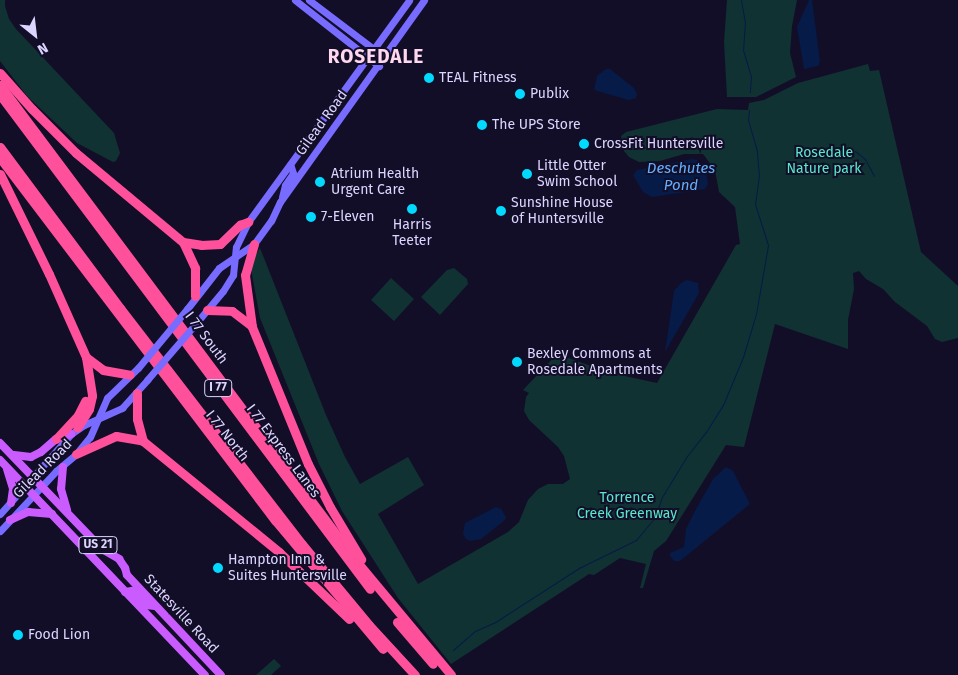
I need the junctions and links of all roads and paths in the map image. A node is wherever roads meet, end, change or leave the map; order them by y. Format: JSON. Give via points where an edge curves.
{"nodes":[{"id":1,"x":295,"y":0,"type":"edge"},
{"id":2,"x":309,"y":0,"type":"edge"},
{"id":3,"x":409,"y":0,"type":"edge"},
{"id":4,"x":424,"y":0,"type":"edge"},
{"id":5,"x":374,"y":49,"type":"junction"},
{"id":6,"x":384,"y":57,"type":"junction"},
{"id":7,"x":368,"y":59,"type":"junction"},
{"id":8,"x":379,"y":66,"type":"junction"},
{"id":9,"x":0,"y":73,"type":"edge"},
{"id":10,"x":0,"y":85,"type":"edge"},
{"id":11,"x":0,"y":95,"type":"edge"},
{"id":12,"x":0,"y":147,"type":"edge"},
{"id":13,"x":0,"y":158,"type":"edge"},
{"id":14,"x":290,"y":164,"type":"junction"},
{"id":15,"x":0,"y":174,"type":"edge"},
{"id":16,"x":280,"y":202,"type":"junction"},
{"id":17,"x":248,"y":222,"type":"junction"},
{"id":18,"x":183,"y":242,"type":"junction"},
{"id":19,"x":254,"y":244,"type":"junction"},
{"id":20,"x":236,"y":256,"type":"junction"},
{"id":21,"x":196,"y":296,"type":"junction"},
{"id":22,"x":207,"y":310,"type":"junction"},
{"id":23,"x":252,"y":326,"type":"junction"},
{"id":24,"x":86,"y":357,"type":"junction"},
{"id":25,"x":130,"y":375,"type":"junction"},
{"id":26,"x":89,"y":379,"type":"junction"},
{"id":27,"x":137,"y":393,"type":"junction"},
{"id":28,"x":96,"y":420,"type":"junction"},
{"id":29,"x":74,"y":431,"type":"junction"},
{"id":30,"x":56,"y":439,"type":"junction"},
{"id":31,"x":143,"y":441,"type":"junction"},
{"id":32,"x":0,"y":443,"type":"edge"},
{"id":33,"x":76,"y":454,"type":"junction"},
{"id":34,"x":12,"y":455,"type":"junction"},
{"id":35,"x":0,"y":460,"type":"edge"},
{"id":36,"x":6,"y":467,"type":"junction"},
{"id":37,"x":63,"y":467,"type":"junction"},
{"id":38,"x":34,"y":477,"type":"junction"},
{"id":39,"x":42,"y":486,"type":"junction"},
{"id":40,"x":25,"y":487,"type":"junction"},
{"id":41,"x":34,"y":494,"type":"junction"},
{"id":42,"x":11,"y":503,"type":"junction"},
{"id":43,"x":68,"y":512,"type":"junction"},
{"id":44,"x":0,"y":514,"type":"edge"},
{"id":45,"x":52,"y":514,"type":"junction"},
{"id":46,"x":10,"y":520,"type":"junction"},
{"id":47,"x":0,"y":522,"type":"edge"},
{"id":48,"x":0,"y":531,"type":"edge"},
{"id":49,"x":104,"y":569,"type":"junction"},
{"id":50,"x":127,"y":575,"type":"junction"},
{"id":51,"x":125,"y":592,"type":"junction"},
{"id":52,"x":155,"y":606,"type":"junction"},
{"id":53,"x":400,"y":617,"type":"junction"},
{"id":54,"x":388,"y":655,"type":"junction"},
{"id":55,"x":205,"y":675,"type":"edge"},
{"id":56,"x":221,"y":675,"type":"edge"},
{"id":57,"x":407,"y":675,"type":"edge"},
{"id":58,"x":415,"y":675,"type":"edge"},
{"id":59,"x":443,"y":675,"type":"edge"},
{"id":60,"x":451,"y":675,"type":"edge"}],
"edges":[{"from":1,"to":7,"type":"main road"},
{"from":2,"to":5,"type":"main road"},
{"from":3,"to":5,"type":"main road","name":"Gilead Road"},
{"from":4,"to":6,"type":"main road","name":"Gilead Road"},
{"from":5,"to":6,"type":"main road"},
{"from":5,"to":7,"type":"main road","name":"Gilead Road"},
{"from":6,"to":8,"type":"main road","name":"Gilead Road"},
{"from":7,"to":8,"type":"main road"},
{"from":7,"to":14,"type":"main road","name":"Gilead Road"},
{"from":8,"to":16,"type":"main road","name":"Gilead Road"},
{"from":9,"to":18,"type":"highway","via":[[76,153]]},
{"from":10,"to":53,"type":"highway","name":"I 77 South","number":"I 77"},
{"from":11,"to":59,"type":"highway","name":"I 77 Express Lanes","number":"I 77","via":[[352,566]]},
{"from":12,"to":58,"type":"highway","number":"I 77","via":[[302,544]]},
{"from":13,"to":54,"type":"highway","name":"I 77 North","number":"I 77","via":[[275,520]]},
{"from":14,"to":16,"type":"main road","via":[[293,173]]},
{"from":14,"to":17,"type":"main road","name":"Gilead Road"},
{"from":15,"to":24,"type":"highway"},
{"from":16,"to":19,"type":"main road","name":"Gilead Road"},
{"from":17,"to":18,"type":"highway","via":[[240,225],[220,244],[201,246]]},
{"from":17,"to":20,"type":"main road","name":"Gilead Road","via":[[238,241]]},
{"from":18,"to":21,"type":"highway","via":[[195,268]]},
{"from":19,"to":20,"type":"main road","name":"Gilead Road"},
{"from":19,"to":23,"type":"highway","via":[[245,275]]},
{"from":20,"to":21,"type":"main road","name":"Gilead Road","via":[[219,268]]},
{"from":20,"to":22,"type":"main road","name":"Gilead Road","via":[[229,283]]},
{"from":21,"to":25,"type":"main road","name":"Gilead Road","bridge":true},
{"from":22,"to":23,"type":"highway","via":[[232,311]]},
{"from":22,"to":27,"type":"main road","name":"Gilead Road","bridge":true},
{"from":23,"to":53,"type":"highway","via":[[318,486],[348,539]]},
{"from":24,"to":25,"type":"highway","via":[[109,372]]},
{"from":24,"to":26,"type":"highway"},
{"from":25,"to":28,"type":"main road","name":"Gilead Road","via":[[107,398]]},
{"from":26,"to":29,"type":"highway","via":[[91,402]]},
{"from":26,"to":30,"type":"highway","via":[[81,410]]},
{"from":27,"to":28,"type":"main road","name":"Gilead Road","via":[[122,408]]},
{"from":27,"to":31,"type":"highway","via":[[137,419]]},
{"from":28,"to":29,"type":"main road","name":"Gilead Road"},
{"from":28,"to":33,"type":"main road","name":"Gilead Road","via":[[90,437]]},
{"from":29,"to":30,"type":"main road"},
{"from":29,"to":38,"type":"main road","name":"Gilead Road"},
{"from":30,"to":34,"type":"main road","via":[[31,458]]},
{"from":31,"to":33,"type":"highway","via":[[116,436]]},
{"from":31,"to":54,"type":"highway","via":[[279,552]]},
{"from":32,"to":34,"type":"main road","name":"Statesville Road","number":"US 21"},
{"from":33,"to":37,"type":"main road","name":"Gilead Road"},
{"from":34,"to":38,"type":"main road","name":"Statesville Road","number":"US 21"},
{"from":35,"to":36,"type":"main road","name":"Statesville Road","number":"US 21"},
{"from":36,"to":40,"type":"main road","name":"Statesville Road","number":"US 21"},
{"from":36,"to":42,"type":"main road","via":[[13,489]]},
{"from":37,"to":39,"type":"main road","name":"Gilead Road"},
{"from":37,"to":43,"type":"main road","via":[[61,489]]},
{"from":38,"to":39,"type":"main road","name":"Statesville Road","number":"US 21"},
{"from":38,"to":40,"type":"main road","name":"Gilead Road"},
{"from":39,"to":41,"type":"main road","name":"Gilead Road"},
{"from":39,"to":43,"type":"main road","name":"Statesville Road","number":"US 21"},
{"from":40,"to":41,"type":"main road","name":"Statesville Road","number":"US 21"},
{"from":40,"to":42,"type":"main road","name":"Gilead Road"},
{"from":41,"to":45,"type":"main road","name":"Statesville Road","number":"US 21"},
{"from":41,"to":46,"type":"main road","name":"Gilead Road"},
{"from":42,"to":44,"type":"main road","name":"Gilead Road"},
{"from":43,"to":50,"type":"main road","name":"Statesville Road","number":"US 21","via":[[102,549],[120,559]]},
{"from":44,"to":47,"type":"main road"},
{"from":45,"to":46,"type":"main road","via":[[28,512]]},
{"from":45,"to":49,"type":"main road","name":"Statesville Road","number":"US 21"},
{"from":46,"to":48,"type":"main road","name":"Gilead Road"},
{"from":49,"to":50,"type":"main road","via":[[120,580]]},
{"from":49,"to":51,"type":"main road","name":"Statesville Road","number":"US 21"},
{"from":50,"to":52,"type":"main road","name":"Statesville Road","number":"US 21"},
{"from":51,"to":52,"type":"main road","via":[[132,591],[146,605]]},
{"from":51,"to":55,"type":"main road","name":"Statesville Road","number":"US 21"},
{"from":52,"to":56,"type":"main road","name":"Statesville Road","number":"US 21"},
{"from":53,"to":60,"type":"highway","name":"I 77 South","number":"I 77"},
{"from":54,"to":57,"type":"highway","name":"I 77 North","number":"I 77"}]}
